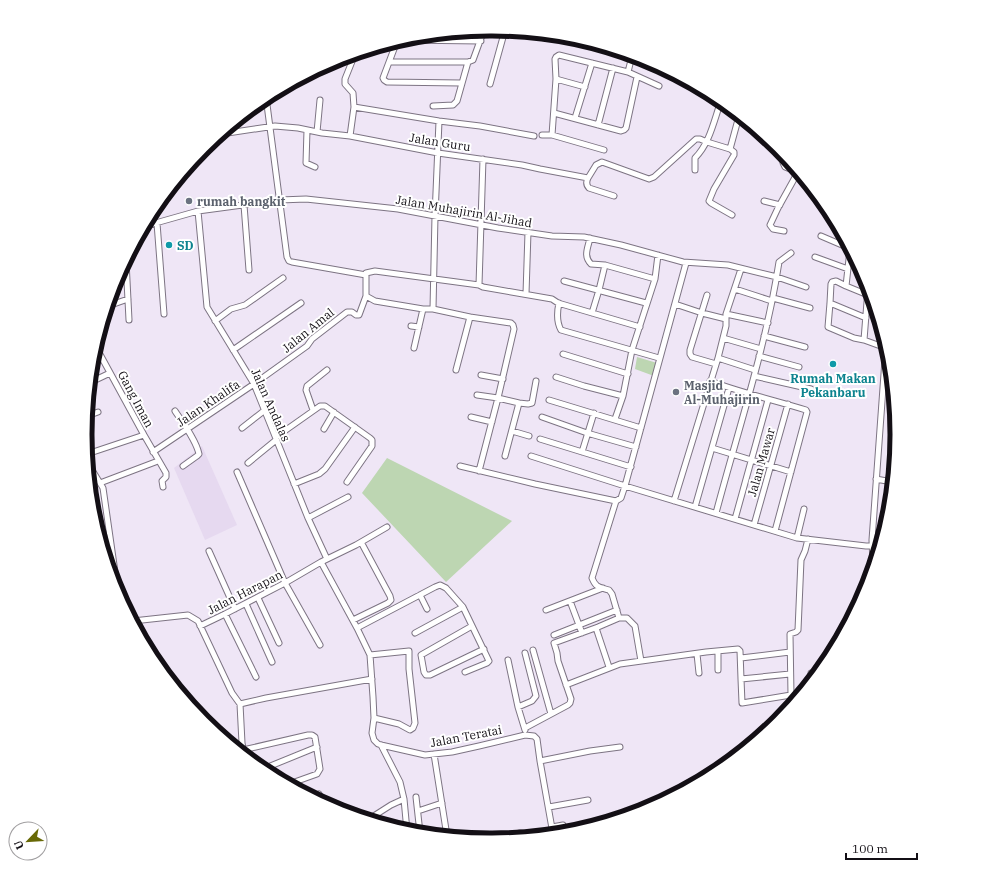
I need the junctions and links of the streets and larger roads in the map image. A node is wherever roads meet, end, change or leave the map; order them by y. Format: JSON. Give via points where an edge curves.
{"nodes":[{"id":1,"x":482,"y":36,"type":"edge"},
{"id":2,"x":504,"y":37,"type":"edge"},
{"id":3,"x":432,"y":40,"type":"edge"},
{"id":4,"x":481,"y":41,"type":"junction"},
{"id":5,"x":395,"y":48,"type":"edge"},
{"id":6,"x":352,"y":61,"type":"edge"},
{"id":7,"x":631,"y":61,"type":"edge"},
{"id":8,"x":390,"y":62,"type":"junction"},
{"id":9,"x":468,"y":62,"type":"junction"},
{"id":10,"x":592,"y":64,"type":"junction"},
{"id":11,"x":613,"y":68,"type":"junction"},
{"id":12,"x":628,"y":72,"type":"junction"},
{"id":13,"x":637,"y":77,"type":"junction"},
{"id":14,"x":556,"y":79,"type":"junction"},
{"id":15,"x":461,"y":83,"type":"junction"},
{"id":16,"x":490,"y":84,"type":"dead end"},
{"id":17,"x":659,"y":86,"type":"dead end"},
{"id":18,"x":584,"y":87,"type":"junction"},
{"id":19,"x":320,"y":100,"type":"dead end"},
{"id":20,"x":267,"y":105,"type":"edge"},
{"id":21,"x":433,"y":106,"type":"dead end"},
{"id":22,"x":354,"y":107,"type":"junction"},
{"id":23,"x":719,"y":108,"type":"edge"},
{"id":24,"x":554,"y":113,"type":"junction"},
{"id":25,"x":575,"y":118,"type":"junction"},
{"id":26,"x":439,"y":121,"type":"junction"},
{"id":27,"x":738,"y":121,"type":"edge"},
{"id":28,"x":598,"y":125,"type":"junction"},
{"id":29,"x":269,"y":126,"type":"junction"},
{"id":30,"x":233,"y":130,"type":"edge"},
{"id":31,"x":307,"y":130,"type":"junction"},
{"id":32,"x":317,"y":132,"type":"junction"},
{"id":33,"x":542,"y":135,"type":"dead end"},
{"id":34,"x":350,"y":136,"type":"junction"},
{"id":35,"x":534,"y":136,"type":"dead end"},
{"id":36,"x":552,"y":136,"type":"junction"},
{"id":37,"x":707,"y":142,"type":"junction"},
{"id":38,"x":730,"y":148,"type":"junction"},
{"id":39,"x":604,"y":150,"type":"dead end"},
{"id":40,"x":438,"y":153,"type":"junction"},
{"id":41,"x":483,"y":159,"type":"junction"},
{"id":42,"x":316,"y":167,"type":"dead end"},
{"id":43,"x":695,"y":170,"type":"dead end"},
{"id":44,"x":795,"y":177,"type":"edge"},
{"id":45,"x":588,"y":178,"type":"junction"},
{"id":46,"x":614,"y":196,"type":"dead end"},
{"id":47,"x":280,"y":200,"type":"junction"},
{"id":48,"x":764,"y":201,"type":"dead end"},
{"id":49,"x":780,"y":205,"type":"junction"},
{"id":50,"x":244,"y":206,"type":"junction"},
{"id":51,"x":198,"y":211,"type":"junction"},
{"id":52,"x":732,"y":215,"type":"dead end"},
{"id":53,"x":435,"y":216,"type":"junction"},
{"id":54,"x":157,"y":223,"type":"junction"},
{"id":55,"x":153,"y":224,"type":"edge"},
{"id":56,"x":481,"y":225,"type":"junction"},
{"id":57,"x":784,"y":231,"type":"dead end"},
{"id":58,"x":528,"y":232,"type":"junction"},
{"id":59,"x":820,"y":236,"type":"dead end"},
{"id":60,"x":590,"y":238,"type":"junction"},
{"id":61,"x":841,"y":245,"type":"edge"},
{"id":62,"x":791,"y":253,"type":"dead end"},
{"id":63,"x":658,"y":255,"type":"junction"},
{"id":64,"x":815,"y":257,"type":"dead end"},
{"id":65,"x":849,"y":260,"type":"edge"},
{"id":66,"x":686,"y":262,"type":"junction"},
{"id":67,"x":604,"y":266,"type":"junction"},
{"id":68,"x":741,"y":269,"type":"junction"},
{"id":69,"x":848,"y":269,"type":"junction"},
{"id":70,"x":248,"y":270,"type":"dead end"},
{"id":71,"x":127,"y":274,"type":"edge"},
{"id":72,"x":366,"y":275,"type":"junction"},
{"id":73,"x":777,"y":277,"type":"junction"},
{"id":74,"x":283,"y":278,"type":"dead end"},
{"id":75,"x":655,"y":279,"type":"junction"},
{"id":76,"x":434,"y":280,"type":"junction"},
{"id":77,"x":564,"y":281,"type":"dead end"},
{"id":78,"x":479,"y":286,"type":"junction"},
{"id":79,"x":846,"y":286,"type":"junction"},
{"id":80,"x":806,"y":287,"type":"dead end"},
{"id":81,"x":734,"y":288,"type":"junction"},
{"id":82,"x":599,"y":290,"type":"junction"},
{"id":83,"x":863,"y":293,"type":"edge"},
{"id":84,"x":526,"y":294,"type":"junction"},
{"id":85,"x":707,"y":295,"type":"dead end"},
{"id":86,"x":366,"y":296,"type":"junction"},
{"id":87,"x":128,"y":299,"type":"junction"},
{"id":88,"x":772,"y":299,"type":"junction"},
{"id":89,"x":301,"y":303,"type":"dead end"},
{"id":90,"x":559,"y":303,"type":"junction"},
{"id":91,"x":830,"y":303,"type":"junction"},
{"id":92,"x":115,"y":304,"type":"edge"},
{"id":93,"x":646,"y":304,"type":"junction"},
{"id":94,"x":675,"y":304,"type":"junction"},
{"id":95,"x":867,"y":304,"type":"edge"},
{"id":96,"x":810,"y":308,"type":"dead end"},
{"id":97,"x":423,"y":309,"type":"junction"},
{"id":98,"x":433,"y":309,"type":"junction"},
{"id":99,"x":592,"y":313,"type":"junction"},
{"id":100,"x":702,"y":313,"type":"junction"},
{"id":101,"x":164,"y":314,"type":"dead end"},
{"id":102,"x":726,"y":316,"type":"junction"},
{"id":103,"x":470,"y":318,"type":"junction"},
{"id":104,"x":866,"y":318,"type":"junction"},
{"id":105,"x":129,"y":320,"type":"dead end"},
{"id":106,"x":215,"y":321,"type":"junction"},
{"id":107,"x":768,"y":323,"type":"junction"},
{"id":108,"x":411,"y":326,"type":"dead end"},
{"id":109,"x":419,"y":327,"type":"junction"},
{"id":110,"x":640,"y":327,"type":"junction"},
{"id":111,"x":764,"y":336,"type":"junction"},
{"id":112,"x":723,"y":338,"type":"junction"},
{"id":113,"x":864,"y":340,"type":"junction"},
{"id":114,"x":879,"y":345,"type":"edge"},
{"id":115,"x":806,"y":347,"type":"dead end"},
{"id":116,"x":414,"y":348,"type":"dead end"},
{"id":117,"x":761,"y":349,"type":"junction"},
{"id":118,"x":233,"y":350,"type":"junction"},
{"id":119,"x":632,"y":350,"type":"junction"},
{"id":120,"x":563,"y":354,"type":"dead end"},
{"id":121,"x":100,"y":355,"type":"edge"},
{"id":122,"x":759,"y":356,"type":"junction"},
{"id":123,"x":660,"y":358,"type":"junction"},
{"id":124,"x":718,"y":358,"type":"junction"},
{"id":125,"x":716,"y":364,"type":"junction"},
{"id":126,"x":799,"y":367,"type":"dead end"},
{"id":127,"x":328,"y":370,"type":"dead end"},
{"id":128,"x":456,"y":370,"type":"dead end"},
{"id":129,"x":755,"y":370,"type":"junction"},
{"id":130,"x":884,"y":371,"type":"edge"},
{"id":131,"x":110,"y":373,"type":"junction"},
{"id":132,"x":481,"y":374,"type":"dead end"},
{"id":133,"x":628,"y":374,"type":"junction"},
{"id":134,"x":754,"y":376,"type":"junction"},
{"id":135,"x":556,"y":377,"type":"dead end"},
{"id":136,"x":96,"y":379,"type":"edge"},
{"id":137,"x":503,"y":379,"type":"junction"},
{"id":138,"x":536,"y":381,"type":"dead end"},
{"id":139,"x":710,"y":381,"type":"junction"},
{"id":140,"x":254,"y":384,"type":"junction"},
{"id":141,"x":729,"y":388,"type":"junction"},
{"id":142,"x":811,"y":389,"type":"dead end"},
{"id":143,"x":750,"y":394,"type":"junction"},
{"id":144,"x":478,"y":395,"type":"dead end"},
{"id":145,"x":623,"y":396,"type":"junction"},
{"id":146,"x":498,"y":398,"type":"junction"},
{"id":147,"x":549,"y":400,"type":"dead end"},
{"id":148,"x":768,"y":400,"type":"junction"},
{"id":149,"x":519,"y":403,"type":"junction"},
{"id":150,"x":788,"y":404,"type":"junction"},
{"id":151,"x":264,"y":410,"type":"junction"},
{"id":152,"x":313,"y":410,"type":"junction"},
{"id":153,"x":175,"y":411,"type":"dead end"},
{"id":154,"x":98,"y":412,"type":"dead end"},
{"id":155,"x":334,"y":412,"type":"junction"},
{"id":156,"x":594,"y":413,"type":"junction"},
{"id":157,"x":93,"y":414,"type":"edge"},
{"id":158,"x":471,"y":417,"type":"dead end"},
{"id":159,"x":542,"y":417,"type":"dead end"},
{"id":160,"x":615,"y":419,"type":"junction"},
{"id":161,"x":492,"y":422,"type":"junction"},
{"id":162,"x":355,"y":427,"type":"junction"},
{"id":163,"x":242,"y":428,"type":"dead end"},
{"id":164,"x":641,"y":428,"type":"junction"},
{"id":165,"x":324,"y":429,"type":"dead end"},
{"id":166,"x":187,"y":430,"type":"junction"},
{"id":167,"x":512,"y":431,"type":"junction"},
{"id":168,"x":588,"y":433,"type":"junction"},
{"id":169,"x":144,"y":435,"type":"junction"},
{"id":170,"x":529,"y":436,"type":"dead end"},
{"id":171,"x":276,"y":439,"type":"junction"},
{"id":172,"x":540,"y":439,"type":"dead end"},
{"id":173,"x":636,"y":447,"type":"junction"},
{"id":174,"x":712,"y":448,"type":"junction"},
{"id":175,"x":93,"y":452,"type":"edge"},
{"id":176,"x":153,"y":452,"type":"junction"},
{"id":177,"x":582,"y":452,"type":"junction"},
{"id":178,"x":732,"y":454,"type":"junction"},
{"id":179,"x":505,"y":456,"type":"dead end"},
{"id":180,"x":531,"y":456,"type":"dead end"},
{"id":181,"x":751,"y":460,"type":"junction"},
{"id":182,"x":158,"y":461,"type":"junction"},
{"id":183,"x":248,"y":463,"type":"dead end"},
{"id":184,"x":183,"y":466,"type":"dead end"},
{"id":185,"x":460,"y":466,"type":"dead end"},
{"id":186,"x":771,"y":466,"type":"junction"},
{"id":187,"x":631,"y":467,"type":"junction"},
{"id":188,"x":479,"y":471,"type":"junction"},
{"id":189,"x":237,"y":472,"type":"dead end"},
{"id":190,"x":791,"y":472,"type":"junction"},
{"id":191,"x":95,"y":475,"type":"edge"},
{"id":192,"x":876,"y":479,"type":"junction"},
{"id":193,"x":887,"y":481,"type":"edge"},
{"id":194,"x":347,"y":482,"type":"dead end"},
{"id":195,"x":100,"y":483,"type":"junction"},
{"id":196,"x":294,"y":484,"type":"junction"},
{"id":197,"x":626,"y":486,"type":"junction"},
{"id":198,"x":163,"y":487,"type":"dead end"},
{"id":199,"x":348,"y":497,"type":"dead end"},
{"id":200,"x":616,"y":501,"type":"junction"},
{"id":201,"x":674,"y":501,"type":"junction"},
{"id":202,"x":695,"y":507,"type":"junction"},
{"id":203,"x":804,"y":509,"type":"dead end"},
{"id":204,"x":716,"y":513,"type":"junction"},
{"id":205,"x":308,"y":518,"type":"junction"},
{"id":206,"x":734,"y":519,"type":"junction"},
{"id":207,"x":754,"y":525,"type":"junction"},
{"id":208,"x":387,"y":527,"type":"dead end"},
{"id":209,"x":775,"y":531,"type":"junction"},
{"id":210,"x":797,"y":538,"type":"junction"},
{"id":211,"x":808,"y":540,"type":"junction"},
{"id":212,"x":361,"y":542,"type":"junction"},
{"id":213,"x":872,"y":546,"type":"junction"},
{"id":214,"x":872,"y":550,"type":"edge"},
{"id":215,"x":209,"y":551,"type":"dead end"},
{"id":216,"x":324,"y":561,"type":"junction"},
{"id":217,"x":114,"y":562,"type":"edge"},
{"id":218,"x":285,"y":583,"type":"junction"},
{"id":219,"x":604,"y":588,"type":"junction"},
{"id":220,"x":420,"y":595,"type":"junction"},
{"id":221,"x":258,"y":598,"type":"junction"},
{"id":222,"x":570,"y":601,"type":"junction"},
{"id":223,"x":246,"y":604,"type":"junction"},
{"id":224,"x":463,"y":607,"type":"junction"},
{"id":225,"x":235,"y":609,"type":"junction"},
{"id":226,"x":427,"y":609,"type":"dead end"},
{"id":227,"x":546,"y":610,"type":"dead end"},
{"id":228,"x":617,"y":610,"type":"junction"},
{"id":229,"x":225,"y":614,"type":"junction"},
{"id":230,"x":619,"y":618,"type":"junction"},
{"id":231,"x":139,"y":620,"type":"edge"},
{"id":232,"x":353,"y":620,"type":"junction"},
{"id":233,"x":578,"y":625,"type":"junction"},
{"id":234,"x":200,"y":626,"type":"junction"},
{"id":235,"x":472,"y":626,"type":"junction"},
{"id":236,"x":357,"y":628,"type":"junction"},
{"id":237,"x":596,"y":628,"type":"junction"},
{"id":238,"x":415,"y":633,"type":"dead end"},
{"id":239,"x":582,"y":633,"type":"junction"},
{"id":240,"x":554,"y":634,"type":"dead end"},
{"id":241,"x":279,"y":643,"type":"dead end"},
{"id":242,"x":320,"y":645,"type":"dead end"},
{"id":243,"x":484,"y":649,"type":"junction"},
{"id":244,"x":533,"y":650,"type":"dead end"},
{"id":245,"x":718,"y":651,"type":"junction"},
{"id":246,"x":790,"y":652,"type":"junction"},
{"id":247,"x":525,"y":653,"type":"dead end"},
{"id":248,"x":697,"y":654,"type":"junction"},
{"id":249,"x":370,"y":655,"type":"junction"},
{"id":250,"x":741,"y":658,"type":"junction"},
{"id":251,"x":508,"y":660,"type":"dead end"},
{"id":252,"x":641,"y":661,"type":"junction"},
{"id":253,"x":272,"y":662,"type":"dead end"},
{"id":254,"x":610,"y":667,"type":"junction"},
{"id":255,"x":718,"y":670,"type":"dead end"},
{"id":256,"x":465,"y":672,"type":"dead end"},
{"id":257,"x":699,"y":673,"type":"dead end"},
{"id":258,"x":790,"y":674,"type":"junction"},
{"id":259,"x":256,"y":677,"type":"dead end"},
{"id":260,"x":372,"y":679,"type":"junction"},
{"id":261,"x":741,"y":679,"type":"junction"},
{"id":262,"x":566,"y":685,"type":"junction"},
{"id":263,"x":791,"y":695,"type":"joint"},
{"id":264,"x":240,"y":704,"type":"junction"},
{"id":265,"x":518,"y":707,"type":"junction"},
{"id":266,"x":551,"y":714,"type":"junction"},
{"id":267,"x":374,"y":718,"type":"junction"},
{"id":268,"x":525,"y":728,"type":"junction"},
{"id":269,"x":525,"y":735,"type":"junction"},
{"id":270,"x":381,"y":745,"type":"junction"},
{"id":271,"x":243,"y":746,"type":"edge"},
{"id":272,"x":317,"y":746,"type":"junction"},
{"id":273,"x":620,"y":747,"type":"dead end"},
{"id":274,"x":248,"y":751,"type":"edge"},
{"id":275,"x":434,"y":754,"type":"junction"},
{"id":276,"x":540,"y":761,"type":"junction"},
{"id":277,"x":270,"y":766,"type":"edge"},
{"id":278,"x":295,"y":782,"type":"edge"},
{"id":279,"x":416,"y":796,"type":"dead end"},
{"id":280,"x":404,"y":799,"type":"junction"},
{"id":281,"x":588,"y":800,"type":"dead end"},
{"id":282,"x":442,"y":803,"type":"junction"},
{"id":283,"x":548,"y":807,"type":"junction"},
{"id":284,"x":418,"y":811,"type":"junction"},
{"id":285,"x":375,"y":815,"type":"edge"},
{"id":286,"x":406,"y":823,"type":"edge"},
{"id":287,"x":563,"y":825,"type":"dead end"},
{"id":288,"x":419,"y":826,"type":"edge"},
{"id":289,"x":552,"y":827,"type":"joint"},
{"id":290,"x":446,"y":831,"type":"edge"}],
"edges":[{"from":1,"to":4,"type":"street"},
{"from":2,"to":16,"type":"street"},
{"from":3,"to":4,"type":"street"},
{"from":4,"to":9,"type":"street","via":[[473,60]]},
{"from":5,"to":8,"type":"street"},
{"from":6,"to":22,"type":"street","via":[[345,84],[353,93]]},
{"from":7,"to":12,"type":"street"},
{"from":8,"to":9,"type":"street"},
{"from":8,"to":15,"type":"street","via":[[383,78],[387,82]]},
{"from":9,"to":15,"type":"street"},
{"from":10,"to":11,"type":"street"},
{"from":10,"to":14,"type":"street","via":[[559,55],[555,59]]},
{"from":10,"to":18,"type":"street"},
{"from":11,"to":12,"type":"street"},
{"from":11,"to":28,"type":"street"},
{"from":12,"to":13,"type":"street"},
{"from":13,"to":17,"type":"street"},
{"from":13,"to":28,"type":"street","via":[[626,128],[621,131]]},
{"from":14,"to":18,"type":"street"},
{"from":14,"to":24,"type":"street"},
{"from":15,"to":21,"type":"street","via":[[457,101],[453,105]]},
{"from":18,"to":25,"type":"street"},
{"from":19,"to":32,"type":"street"},
{"from":20,"to":29,"type":"street"},
{"from":22,"to":26,"type":"street"},
{"from":22,"to":34,"type":"street"},
{"from":23,"to":37,"type":"street"},
{"from":24,"to":25,"type":"street"},
{"from":24,"to":36,"type":"street"},
{"from":25,"to":28,"type":"street"},
{"from":26,"to":35,"type":"street"},
{"from":26,"to":40,"type":"street"},
{"from":27,"to":38,"type":"street"},
{"from":29,"to":30,"type":"street","name":"Jalan Guru"},
{"from":29,"to":31,"type":"street","name":"Jalan Guru"},
{"from":29,"to":47,"type":"street"},
{"from":31,"to":32,"type":"street","name":"Jalan Guru"},
{"from":31,"to":42,"type":"street","via":[[306,162]]},
{"from":32,"to":34,"type":"street","name":"Jalan Guru"},
{"from":33,"to":36,"type":"street"},
{"from":34,"to":40,"type":"street","name":"Jalan Guru"},
{"from":36,"to":39,"type":"street"},
{"from":37,"to":38,"type":"street"},
{"from":37,"to":43,"type":"street","via":[[695,158]]},
{"from":37,"to":45,"type":"street","via":[[696,139],[649,179],[602,162],[596,165]]},
{"from":38,"to":52,"type":"street","via":[[734,155],[709,201]]},
{"from":40,"to":41,"type":"street","name":"Jalan Guru"},
{"from":40,"to":53,"type":"street"},
{"from":41,"to":45,"type":"street","name":"Jalan Guru"},
{"from":41,"to":56,"type":"street"},
{"from":44,"to":49,"type":"street"},
{"from":45,"to":46,"type":"street","via":[[587,187]]},
{"from":47,"to":50,"type":"street","name":"Jalan Muhajirin Al-Jihad"},
{"from":47,"to":53,"type":"street","name":"Jalan Muhajirin Al-Jihad","via":[[306,199],[398,209]]},
{"from":47,"to":72,"type":"street","via":[[289,261]]},
{"from":48,"to":49,"type":"street"},
{"from":49,"to":57,"type":"street","via":[[770,225],[773,229]]},
{"from":50,"to":51,"type":"street","name":"Jalan Muhajirin Al-Jihad"},
{"from":50,"to":70,"type":"street"},
{"from":51,"to":54,"type":"street","name":"Jalan Muhajirin Al-Jihad"},
{"from":51,"to":106,"type":"street","name":"Jalan Andalas","via":[[207,307]]},
{"from":53,"to":56,"type":"street","name":"Jalan Muhajirin Al-Jihad"},
{"from":53,"to":76,"type":"street"},
{"from":54,"to":55,"type":"street","name":"Jalan Muhajirin Al-Jihad"},
{"from":54,"to":101,"type":"street"},
{"from":56,"to":58,"type":"street","name":"Jalan Muhajirin Al-Jihad"},
{"from":56,"to":78,"type":"street"},
{"from":58,"to":60,"type":"street","name":"Jalan Muhajirin Al-Jihad"},
{"from":58,"to":84,"type":"street"},
{"from":59,"to":61,"type":"street"},
{"from":60,"to":63,"type":"street","name":"Jalan Muhajirin Al-Jihad"},
{"from":60,"to":67,"type":"street","via":[[587,260],[590,264]]},
{"from":62,"to":73,"type":"street","via":[[779,262]]},
{"from":63,"to":66,"type":"street","name":"Jalan Muhajirin Al-Jihad"},
{"from":63,"to":75,"type":"street"},
{"from":64,"to":69,"type":"street"},
{"from":65,"to":69,"type":"street"},
{"from":66,"to":68,"type":"street","name":"Jalan Muhajirin Al-Jihad","via":[[728,265]]},
{"from":66,"to":94,"type":"street"},
{"from":67,"to":75,"type":"street"},
{"from":67,"to":82,"type":"street"},
{"from":68,"to":73,"type":"street","name":"Jalan Muhajirin Al-Jihad"},
{"from":68,"to":81,"type":"street"},
{"from":69,"to":79,"type":"street"},
{"from":71,"to":87,"type":"street"},
{"from":72,"to":76,"type":"street","via":[[375,271]]},
{"from":72,"to":86,"type":"street"},
{"from":73,"to":80,"type":"street","name":"Jalan Muhajirin Al-Jihad"},
{"from":73,"to":88,"type":"street"},
{"from":74,"to":106,"type":"street","via":[[245,305],[231,309]]},
{"from":75,"to":93,"type":"street"},
{"from":76,"to":78,"type":"street"},
{"from":76,"to":98,"type":"street"},
{"from":77,"to":82,"type":"street"},
{"from":78,"to":84,"type":"street"},
{"from":79,"to":83,"type":"street"},
{"from":79,"to":91,"type":"street","via":[[836,281],[832,282]]},
{"from":81,"to":88,"type":"street"},
{"from":81,"to":102,"type":"street"},
{"from":82,"to":93,"type":"street"},
{"from":82,"to":99,"type":"street"},
{"from":84,"to":90,"type":"street","via":[[552,299]]},
{"from":85,"to":100,"type":"street"},
{"from":86,"to":97,"type":"street","via":[[375,301]]},
{"from":86,"to":140,"type":"street","name":"Jalan Amal","via":[[359,315],[347,312],[312,339],[307,346]]},
{"from":87,"to":92,"type":"street"},
{"from":87,"to":105,"type":"street"},
{"from":88,"to":96,"type":"street"},
{"from":88,"to":107,"type":"street"},
{"from":89,"to":118,"type":"street"},
{"from":90,"to":99,"type":"street"},
{"from":90,"to":119,"type":"street","via":[[558,320],[561,330]]},
{"from":91,"to":104,"type":"street"},
{"from":91,"to":113,"type":"street","via":[[828,327]]},
{"from":93,"to":110,"type":"street"},
{"from":94,"to":100,"type":"street"},
{"from":94,"to":123,"type":"street"},
{"from":95,"to":104,"type":"street"},
{"from":97,"to":98,"type":"street"},
{"from":97,"to":109,"type":"street"},
{"from":98,"to":103,"type":"street"},
{"from":99,"to":110,"type":"street"},
{"from":100,"to":102,"type":"street"},
{"from":100,"to":125,"type":"street","via":[[690,354],[692,357]]},
{"from":102,"to":107,"type":"street"},
{"from":102,"to":112,"type":"street"},
{"from":103,"to":128,"type":"street"},
{"from":103,"to":137,"type":"street","via":[[513,325]]},
{"from":104,"to":113,"type":"street"},
{"from":106,"to":118,"type":"street","name":"Jalan Andalas"},
{"from":107,"to":111,"type":"street"},
{"from":108,"to":109,"type":"street"},
{"from":109,"to":116,"type":"street"},
{"from":110,"to":119,"type":"street"},
{"from":111,"to":115,"type":"street"},
{"from":111,"to":117,"type":"street"},
{"from":112,"to":117,"type":"street"},
{"from":112,"to":124,"type":"street"},
{"from":113,"to":114,"type":"street"},
{"from":117,"to":122,"type":"street"},
{"from":118,"to":140,"type":"street","name":"Jalan Andalas"},
{"from":119,"to":123,"type":"street"},
{"from":119,"to":133,"type":"street"},
{"from":120,"to":133,"type":"street"},
{"from":121,"to":131,"type":"street","name":"Gang Iman"},
{"from":122,"to":126,"type":"street"},
{"from":122,"to":129,"type":"street"},
{"from":123,"to":164,"type":"street"},
{"from":124,"to":125,"type":"street"},
{"from":124,"to":129,"type":"street"},
{"from":125,"to":139,"type":"street"},
{"from":127,"to":152,"type":"street","via":[[306,390]]},
{"from":129,"to":134,"type":"street"},
{"from":130,"to":192,"type":"street"},
{"from":131,"to":136,"type":"street"},
{"from":131,"to":169,"type":"street","name":"Gang Iman"},
{"from":132,"to":137,"type":"street"},
{"from":133,"to":145,"type":"street"},
{"from":134,"to":142,"type":"street"},
{"from":134,"to":143,"type":"street"},
{"from":135,"to":145,"type":"street"},
{"from":137,"to":146,"type":"street"},
{"from":138,"to":149,"type":"street","via":[[532,403]]},
{"from":139,"to":141,"type":"street"},
{"from":139,"to":201,"type":"street"},
{"from":140,"to":151,"type":"street","name":"Jalan Andalas"},
{"from":140,"to":166,"type":"street","name":"Jalan Khalifa"},
{"from":141,"to":143,"type":"street"},
{"from":141,"to":174,"type":"street"},
{"from":143,"to":148,"type":"street"},
{"from":143,"to":178,"type":"street"},
{"from":144,"to":146,"type":"street"},
{"from":145,"to":160,"type":"street"},
{"from":146,"to":149,"type":"street"},
{"from":146,"to":161,"type":"street"},
{"from":147,"to":156,"type":"street"},
{"from":148,"to":150,"type":"street"},
{"from":148,"to":181,"type":"street"},
{"from":149,"to":167,"type":"street"},
{"from":150,"to":186,"type":"street","name":"Jalan Mawar"},
{"from":150,"to":190,"type":"street","via":[[807,412]]},
{"from":151,"to":163,"type":"street"},
{"from":151,"to":171,"type":"street","name":"Jalan Andalas"},
{"from":152,"to":155,"type":"street","via":[[325,406]]},
{"from":152,"to":171,"type":"street"},
{"from":153,"to":166,"type":"street"},
{"from":154,"to":157,"type":"street"},
{"from":155,"to":162,"type":"street"},
{"from":155,"to":165,"type":"street"},
{"from":156,"to":160,"type":"street"},
{"from":156,"to":168,"type":"street"},
{"from":158,"to":161,"type":"street"},
{"from":159,"to":168,"type":"street"},
{"from":160,"to":164,"type":"street"},
{"from":161,"to":188,"type":"street"},
{"from":162,"to":194,"type":"street","via":[[372,440],[372,446]]},
{"from":162,"to":196,"type":"street","via":[[325,469]]},
{"from":164,"to":173,"type":"street"},
{"from":166,"to":176,"type":"street","name":"Jalan Khalifa"},
{"from":166,"to":184,"type":"street","via":[[199,454]]},
{"from":167,"to":170,"type":"street"},
{"from":167,"to":179,"type":"street"},
{"from":168,"to":173,"type":"street"},
{"from":168,"to":177,"type":"street"},
{"from":169,"to":175,"type":"street"},
{"from":169,"to":176,"type":"street","name":"Gang Iman"},
{"from":171,"to":183,"type":"street"},
{"from":171,"to":196,"type":"street","name":"Jalan Andalas"},
{"from":172,"to":177,"type":"street"},
{"from":173,"to":187,"type":"street"},
{"from":174,"to":178,"type":"street"},
{"from":174,"to":202,"type":"street"},
{"from":176,"to":182,"type":"street","name":"Gang Iman"},
{"from":177,"to":187,"type":"street"},
{"from":178,"to":181,"type":"street"},
{"from":178,"to":204,"type":"street"},
{"from":180,"to":197,"type":"street"},
{"from":181,"to":186,"type":"street"},
{"from":181,"to":206,"type":"street"},
{"from":182,"to":195,"type":"street"},
{"from":182,"to":198,"type":"street","name":"Gang Iman","via":[[166,475],[162,481]]},
{"from":185,"to":188,"type":"street"},
{"from":186,"to":190,"type":"street"},
{"from":186,"to":207,"type":"street","name":"Jalan Mawar"},
{"from":187,"to":197,"type":"street"},
{"from":188,"to":200,"type":"street"},
{"from":189,"to":218,"type":"street"},
{"from":190,"to":209,"type":"street"},
{"from":191,"to":195,"type":"street"},
{"from":192,"to":193,"type":"street"},
{"from":192,"to":213,"type":"street"},
{"from":195,"to":217,"type":"street","via":[[103,488]]},
{"from":196,"to":205,"type":"street","name":"Jalan Andalas"},
{"from":197,"to":200,"type":"street","via":[[621,498]]},
{"from":197,"to":201,"type":"street"},
{"from":199,"to":205,"type":"street"},
{"from":200,"to":219,"type":"street","via":[[592,578],[594,584]]},
{"from":201,"to":202,"type":"street"},
{"from":202,"to":204,"type":"street"},
{"from":203,"to":210,"type":"street"},
{"from":204,"to":206,"type":"street"},
{"from":205,"to":216,"type":"street","name":"Jalan Andalas"},
{"from":206,"to":207,"type":"street"},
{"from":207,"to":209,"type":"street"},
{"from":208,"to":212,"type":"street","name":"Jalan Harapan"},
{"from":209,"to":210,"type":"street"},
{"from":210,"to":211,"type":"street"},
{"from":211,"to":213,"type":"street"},
{"from":211,"to":246,"type":"street","via":[[802,560],[798,630],[790,634]]},
{"from":212,"to":216,"type":"street","name":"Jalan Harapan"},
{"from":212,"to":232,"type":"street","via":[[391,600]]},
{"from":213,"to":214,"type":"street"},
{"from":215,"to":225,"type":"street"},
{"from":216,"to":218,"type":"street","name":"Jalan Harapan"},
{"from":216,"to":232,"type":"street"},
{"from":218,"to":221,"type":"street","name":"Jalan Harapan"},
{"from":218,"to":242,"type":"street"},
{"from":219,"to":222,"type":"street"},
{"from":219,"to":228,"type":"street","via":[[612,594]]},
{"from":220,"to":224,"type":"street","via":[[440,585]]},
{"from":220,"to":226,"type":"street"},
{"from":220,"to":236,"type":"street"},
{"from":221,"to":223,"type":"street","name":"Jalan Harapan"},
{"from":221,"to":241,"type":"street"},
{"from":222,"to":227,"type":"street"},
{"from":222,"to":233,"type":"street"},
{"from":223,"to":225,"type":"street","name":"Jalan Harapan"},
{"from":223,"to":253,"type":"street"},
{"from":224,"to":235,"type":"street"},
{"from":224,"to":238,"type":"street"},
{"from":225,"to":229,"type":"street","name":"Jalan Harapan"},
{"from":228,"to":230,"type":"street"},
{"from":228,"to":233,"type":"street"},
{"from":229,"to":234,"type":"street","name":"Jalan Harapan"},
{"from":229,"to":259,"type":"street"},
{"from":230,"to":237,"type":"street"},
{"from":230,"to":252,"type":"street","via":[[627,618],[635,626]]},
{"from":231,"to":234,"type":"street","name":"Jalan Harapan","via":[[188,615]]},
{"from":232,"to":236,"type":"street"},
{"from":233,"to":239,"type":"street"},
{"from":233,"to":240,"type":"street"},
{"from":234,"to":264,"type":"street","via":[[232,693]]},
{"from":235,"to":243,"type":"street"},
{"from":235,"to":243,"type":"street","via":[[421,655],[424,672],[430,675]]},
{"from":236,"to":249,"type":"street"},
{"from":237,"to":239,"type":"street"},
{"from":237,"to":254,"type":"street"},
{"from":239,"to":262,"type":"street","via":[[554,643]]},
{"from":243,"to":256,"type":"street","via":[[489,661]]},
{"from":244,"to":266,"type":"street"},
{"from":245,"to":248,"type":"street"},
{"from":245,"to":250,"type":"street","via":[[738,649]]},
{"from":245,"to":255,"type":"street"},
{"from":246,"to":250,"type":"street"},
{"from":246,"to":258,"type":"street"},
{"from":247,"to":265,"type":"street","via":[[536,696],[532,701]]},
{"from":248,"to":252,"type":"street"},
{"from":248,"to":257,"type":"street"},
{"from":249,"to":260,"type":"street"},
{"from":249,"to":267,"type":"street","via":[[409,651],[415,723],[410,730],[399,724]]},
{"from":250,"to":261,"type":"street"},
{"from":251,"to":265,"type":"street"},
{"from":252,"to":254,"type":"street"},
{"from":254,"to":262,"type":"street"},
{"from":258,"to":261,"type":"street"},
{"from":258,"to":263,"type":"street"},
{"from":260,"to":264,"type":"street"},
{"from":260,"to":267,"type":"street"},
{"from":261,"to":263,"type":"street","via":[[743,704]]},
{"from":262,"to":266,"type":"street","via":[[570,702]]},
{"from":264,"to":271,"type":"street"},
{"from":265,"to":268,"type":"street"},
{"from":266,"to":268,"type":"street"},
{"from":267,"to":270,"type":"street","via":[[372,733],[374,740]]},
{"from":268,"to":269,"type":"street"},
{"from":269,"to":275,"type":"street","name":"Jalan Teratai"},
{"from":269,"to":276,"type":"street","via":[[537,739]]},
{"from":270,"to":275,"type":"street","name":"Jalan Teratai"},
{"from":270,"to":280,"type":"street","via":[[400,782]]},
{"from":272,"to":274,"type":"street","via":[[315,737],[308,735]]},
{"from":272,"to":277,"type":"street"},
{"from":272,"to":278,"type":"street","via":[[319,772]]},
{"from":273,"to":276,"type":"street"},
{"from":275,"to":282,"type":"street"},
{"from":276,"to":283,"type":"street"},
{"from":279,"to":284,"type":"street"},
{"from":280,"to":285,"type":"street"},
{"from":280,"to":286,"type":"street"},
{"from":281,"to":283,"type":"street"},
{"from":282,"to":284,"type":"street"},
{"from":282,"to":290,"type":"street"},
{"from":283,"to":289,"type":"street"},
{"from":284,"to":288,"type":"street"},
{"from":287,"to":289,"type":"street"}]}
